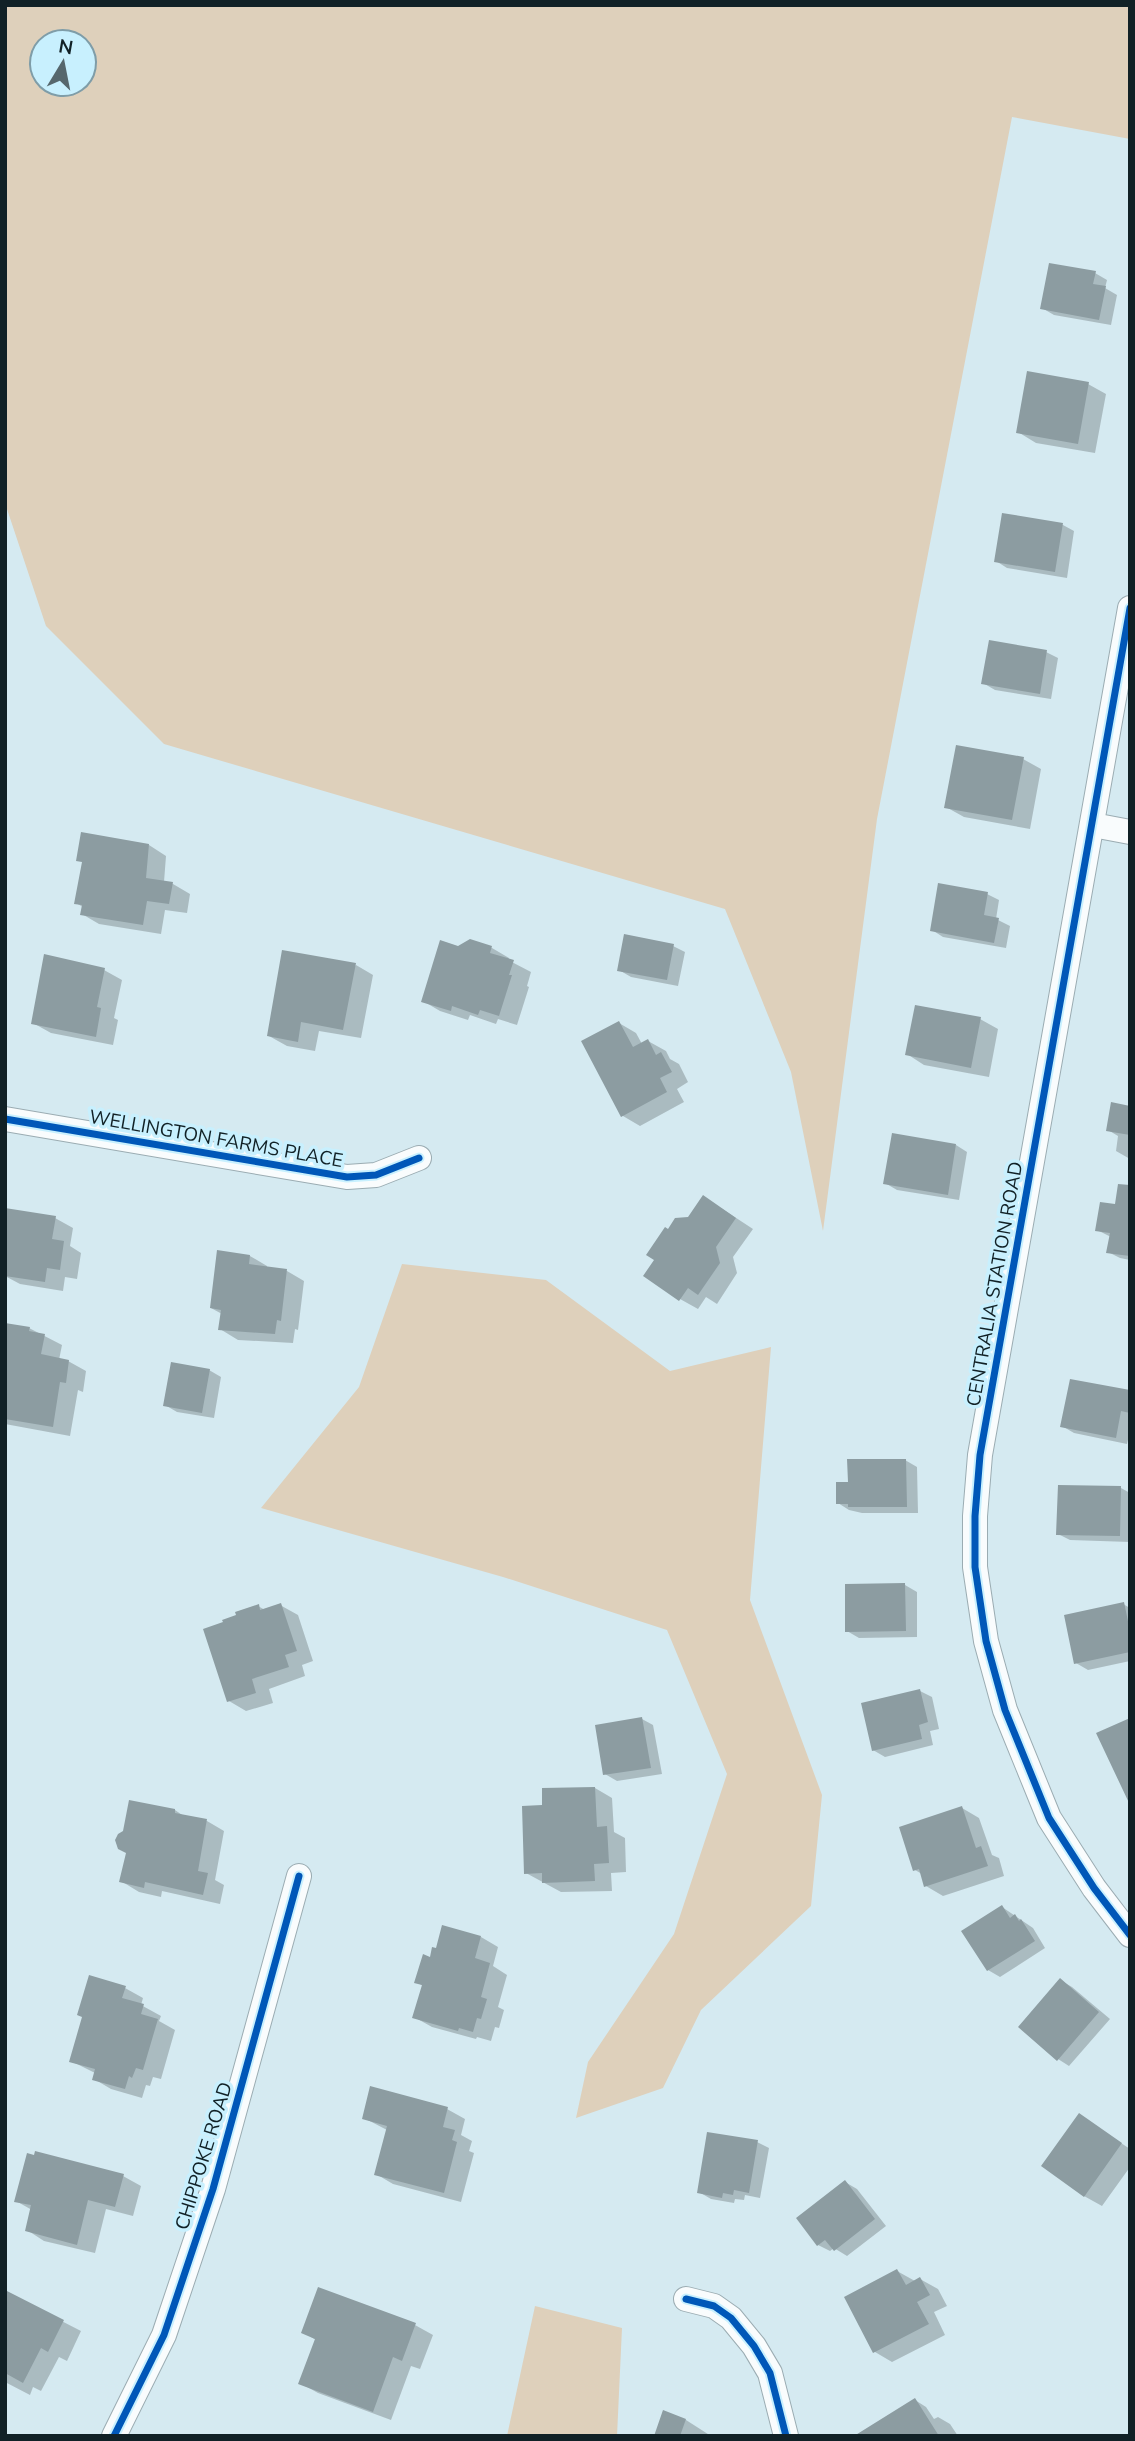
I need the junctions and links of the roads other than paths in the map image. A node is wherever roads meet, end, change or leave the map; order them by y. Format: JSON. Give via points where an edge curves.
{"nodes":[{"id":1,"x":1130,"y":608,"type":"edge"},
{"id":2,"x":1093,"y":825,"type":"junction"},
{"id":3,"x":1130,"y":832,"type":"edge"},
{"id":4,"x":5,"y":1119,"type":"edge"},
{"id":5,"x":419,"y":1158,"type":"dead end"},
{"id":6,"x":299,"y":1876,"type":"dead end"},
{"id":7,"x":1130,"y":1935,"type":"edge"},
{"id":8,"x":686,"y":2299,"type":"dead end"},
{"id":9,"x":114,"y":2436,"type":"edge"},
{"id":10,"x":786,"y":2436,"type":"edge"}],
"edges":[{"from":1,"to":2,"type":"street","name":"CENTRALIA STATION ROAD"},
{"from":2,"to":3,"type":"street"},
{"from":2,"to":7,"type":"street","name":"CENTRALIA STATION ROAD","via":[[980,1455],[975,1567],[986,1642],[1005,1710],[1049,1818]]},
{"from":4,"to":5,"type":"street","name":"WELLINGTON FARMS PLACE","via":[[347,1177],[376,1175]]},
{"from":6,"to":9,"type":"street","name":"CHIPPOKE ROAD","via":[[213,2189],[164,2334]]},
{"from":8,"to":10,"type":"street","via":[[715,2306],[754,2346],[770,2373]]}]}
